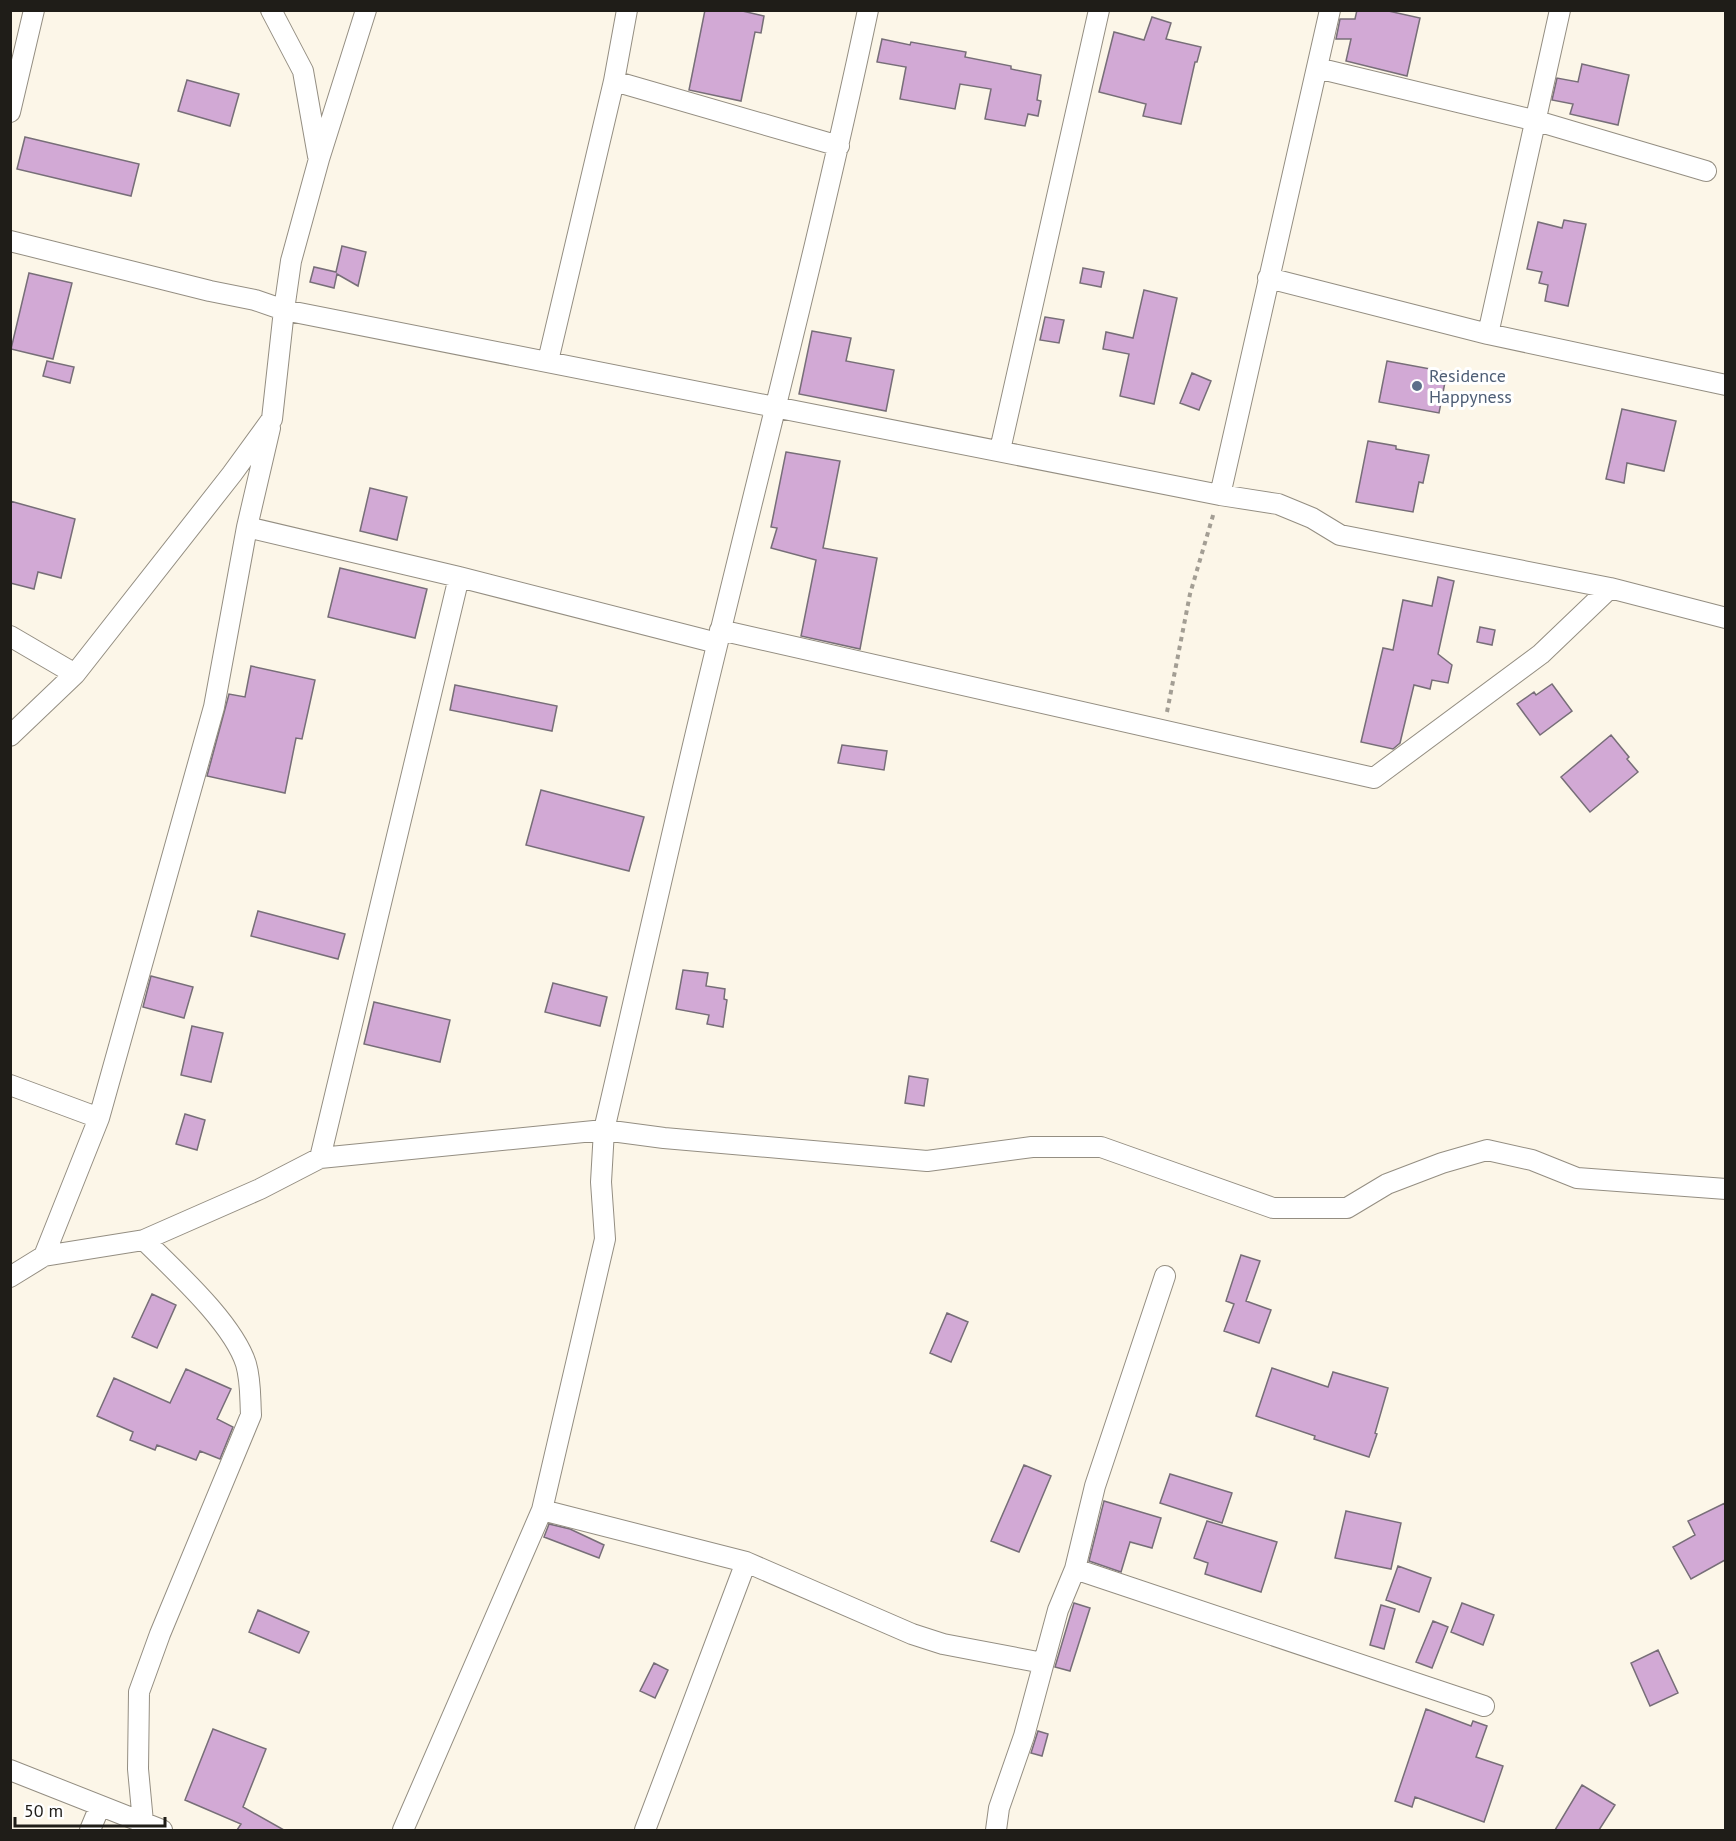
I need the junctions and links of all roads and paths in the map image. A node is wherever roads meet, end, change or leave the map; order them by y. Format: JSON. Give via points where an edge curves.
{"nodes":[{"id":1,"x":34,"y":10,"type":"edge"},
{"id":2,"x":271,"y":10,"type":"edge"},
{"id":3,"x":366,"y":10,"type":"edge"},
{"id":4,"x":627,"y":10,"type":"edge"},
{"id":5,"x":867,"y":10,"type":"edge"},
{"id":6,"x":1099,"y":10,"type":"edge"},
{"id":7,"x":1330,"y":10,"type":"edge"},
{"id":8,"x":1560,"y":10,"type":"edge"},
{"id":9,"x":1317,"y":68,"type":"junction"},
{"id":10,"x":614,"y":81,"type":"junction"},
{"id":11,"x":10,"y":112,"type":"edge"},
{"id":12,"x":1537,"y":121,"type":"junction"},
{"id":13,"x":839,"y":147,"type":"junction"},
{"id":14,"x":319,"y":159,"type":"junction"},
{"id":15,"x":1706,"y":171,"type":"dead end"},
{"id":16,"x":10,"y":241,"type":"edge"},
{"id":17,"x":1268,"y":278,"type":"junction"},
{"id":18,"x":284,"y":310,"type":"junction"},
{"id":19,"x":1488,"y":334,"type":"junction"},
{"id":20,"x":548,"y":361,"type":"junction"},
{"id":21,"x":1725,"y":385,"type":"edge"},
{"id":22,"x":777,"y":408,"type":"junction"},
{"id":23,"x":272,"y":419,"type":"junction"},
{"id":24,"x":1000,"y":450,"type":"junction"},
{"id":25,"x":1220,"y":495,"type":"junction"},
{"id":26,"x":247,"y":527,"type":"junction"},
{"id":27,"x":459,"y":577,"type":"junction"},
{"id":28,"x":1610,"y":588,"type":"junction"},
{"id":29,"x":1725,"y":618,"type":"edge"},
{"id":30,"x":10,"y":636,"type":"edge"},
{"id":31,"x":719,"y":636,"type":"junction"},
{"id":32,"x":75,"y":674,"type":"junction"},
{"id":33,"x":1164,"y":730,"type":"junction"},
{"id":34,"x":10,"y":736,"type":"edge"},
{"id":35,"x":10,"y":1085,"type":"edge"},
{"id":36,"x":99,"y":1118,"type":"junction"},
{"id":37,"x":604,"y":1130,"type":"junction"},
{"id":38,"x":320,"y":1158,"type":"junction"},
{"id":39,"x":1725,"y":1189,"type":"edge"},
{"id":40,"x":144,"y":1240,"type":"junction"},
{"id":41,"x":44,"y":1256,"type":"junction"},
{"id":42,"x":1165,"y":1276,"type":"dead end"},
{"id":43,"x":10,"y":1277,"type":"edge"},
{"id":44,"x":542,"y":1510,"type":"junction"},
{"id":45,"x":746,"y":1562,"type":"junction"},
{"id":46,"x":1076,"y":1569,"type":"junction"},
{"id":47,"x":1043,"y":1663,"type":"junction"},
{"id":48,"x":1484,"y":1706,"type":"dead end"},
{"id":49,"x":10,"y":1770,"type":"edge"},
{"id":50,"x":100,"y":1806,"type":"junction"},
{"id":51,"x":143,"y":1822,"type":"junction"},
{"id":52,"x":90,"y":1830,"type":"edge"},
{"id":53,"x":162,"y":1830,"type":"edge"},
{"id":54,"x":403,"y":1830,"type":"edge"},
{"id":55,"x":645,"y":1830,"type":"edge"},
{"id":56,"x":996,"y":1830,"type":"edge"}],
"edges":[{"from":1,"to":11,"type":"street"},
{"from":2,"to":14,"type":"street","via":[[303,71]]},
{"from":3,"to":14,"type":"street"},
{"from":4,"to":10,"type":"street"},
{"from":5,"to":13,"type":"street"},
{"from":6,"to":24,"type":"street"},
{"from":7,"to":9,"type":"street"},
{"from":8,"to":12,"type":"street"},
{"from":9,"to":12,"type":"street"},
{"from":9,"to":17,"type":"street"},
{"from":10,"to":13,"type":"street"},
{"from":10,"to":20,"type":"street"},
{"from":12,"to":15,"type":"street"},
{"from":12,"to":19,"type":"street"},
{"from":13,"to":22,"type":"street"},
{"from":14,"to":18,"type":"street","via":[[291,261]]},
{"from":16,"to":18,"type":"street"},
{"from":17,"to":19,"type":"street"},
{"from":17,"to":25,"type":"street"},
{"from":18,"to":20,"type":"street"},
{"from":18,"to":23,"type":"street"},
{"from":19,"to":21,"type":"street"},
{"from":20,"to":22,"type":"street"},
{"from":22,"to":24,"type":"street"},
{"from":22,"to":31,"type":"street"},
{"from":23,"to":26,"type":"street"},
{"from":23,"to":32,"type":"street"},
{"from":24,"to":25,"type":"street"},
{"from":25,"to":28,"type":"street","via":[[1278,504],[1340,535]]},
{"from":25,"to":33,"type":"path","via":[[1190,594]]},
{"from":26,"to":27,"type":"street"},
{"from":26,"to":36,"type":"street","via":[[214,707]]},
{"from":27,"to":31,"type":"street"},
{"from":27,"to":38,"type":"street"},
{"from":28,"to":29,"type":"street"},
{"from":28,"to":33,"type":"street","via":[[1541,654],[1374,778]]},
{"from":30,"to":32,"type":"street"},
{"from":31,"to":33,"type":"street"},
{"from":31,"to":37,"type":"street"},
{"from":32,"to":34,"type":"street"},
{"from":35,"to":36,"type":"street"},
{"from":36,"to":41,"type":"street"},
{"from":37,"to":38,"type":"street"},
{"from":37,"to":39,"type":"street","via":[[927,1161],[1032,1147],[1101,1147],[1273,1208],[1347,1208],[1387,1184],[1487,1150],[1532,1160],[1577,1178]]},
{"from":37,"to":44,"type":"street","via":[[601,1182],[605,1239]]},
{"from":38,"to":40,"type":"street"},
{"from":40,"to":41,"type":"street"},
{"from":40,"to":51,"type":"street","via":[[236,1341],[249,1377],[251,1415],[160,1634],[140,1692],[138,1769]]},
{"from":41,"to":43,"type":"street"},
{"from":42,"to":46,"type":"street","via":[[1095,1486]]},
{"from":44,"to":45,"type":"street"},
{"from":44,"to":54,"type":"street"},
{"from":45,"to":47,"type":"street","via":[[912,1634],[943,1644]]},
{"from":45,"to":55,"type":"street"},
{"from":46,"to":47,"type":"street","via":[[1058,1610]]},
{"from":46,"to":48,"type":"street"},
{"from":47,"to":56,"type":"street","via":[[1024,1736],[999,1808]]},
{"from":49,"to":50,"type":"street"},
{"from":50,"to":51,"type":"street"},
{"from":50,"to":52,"type":"street"},
{"from":51,"to":53,"type":"street"}]}
